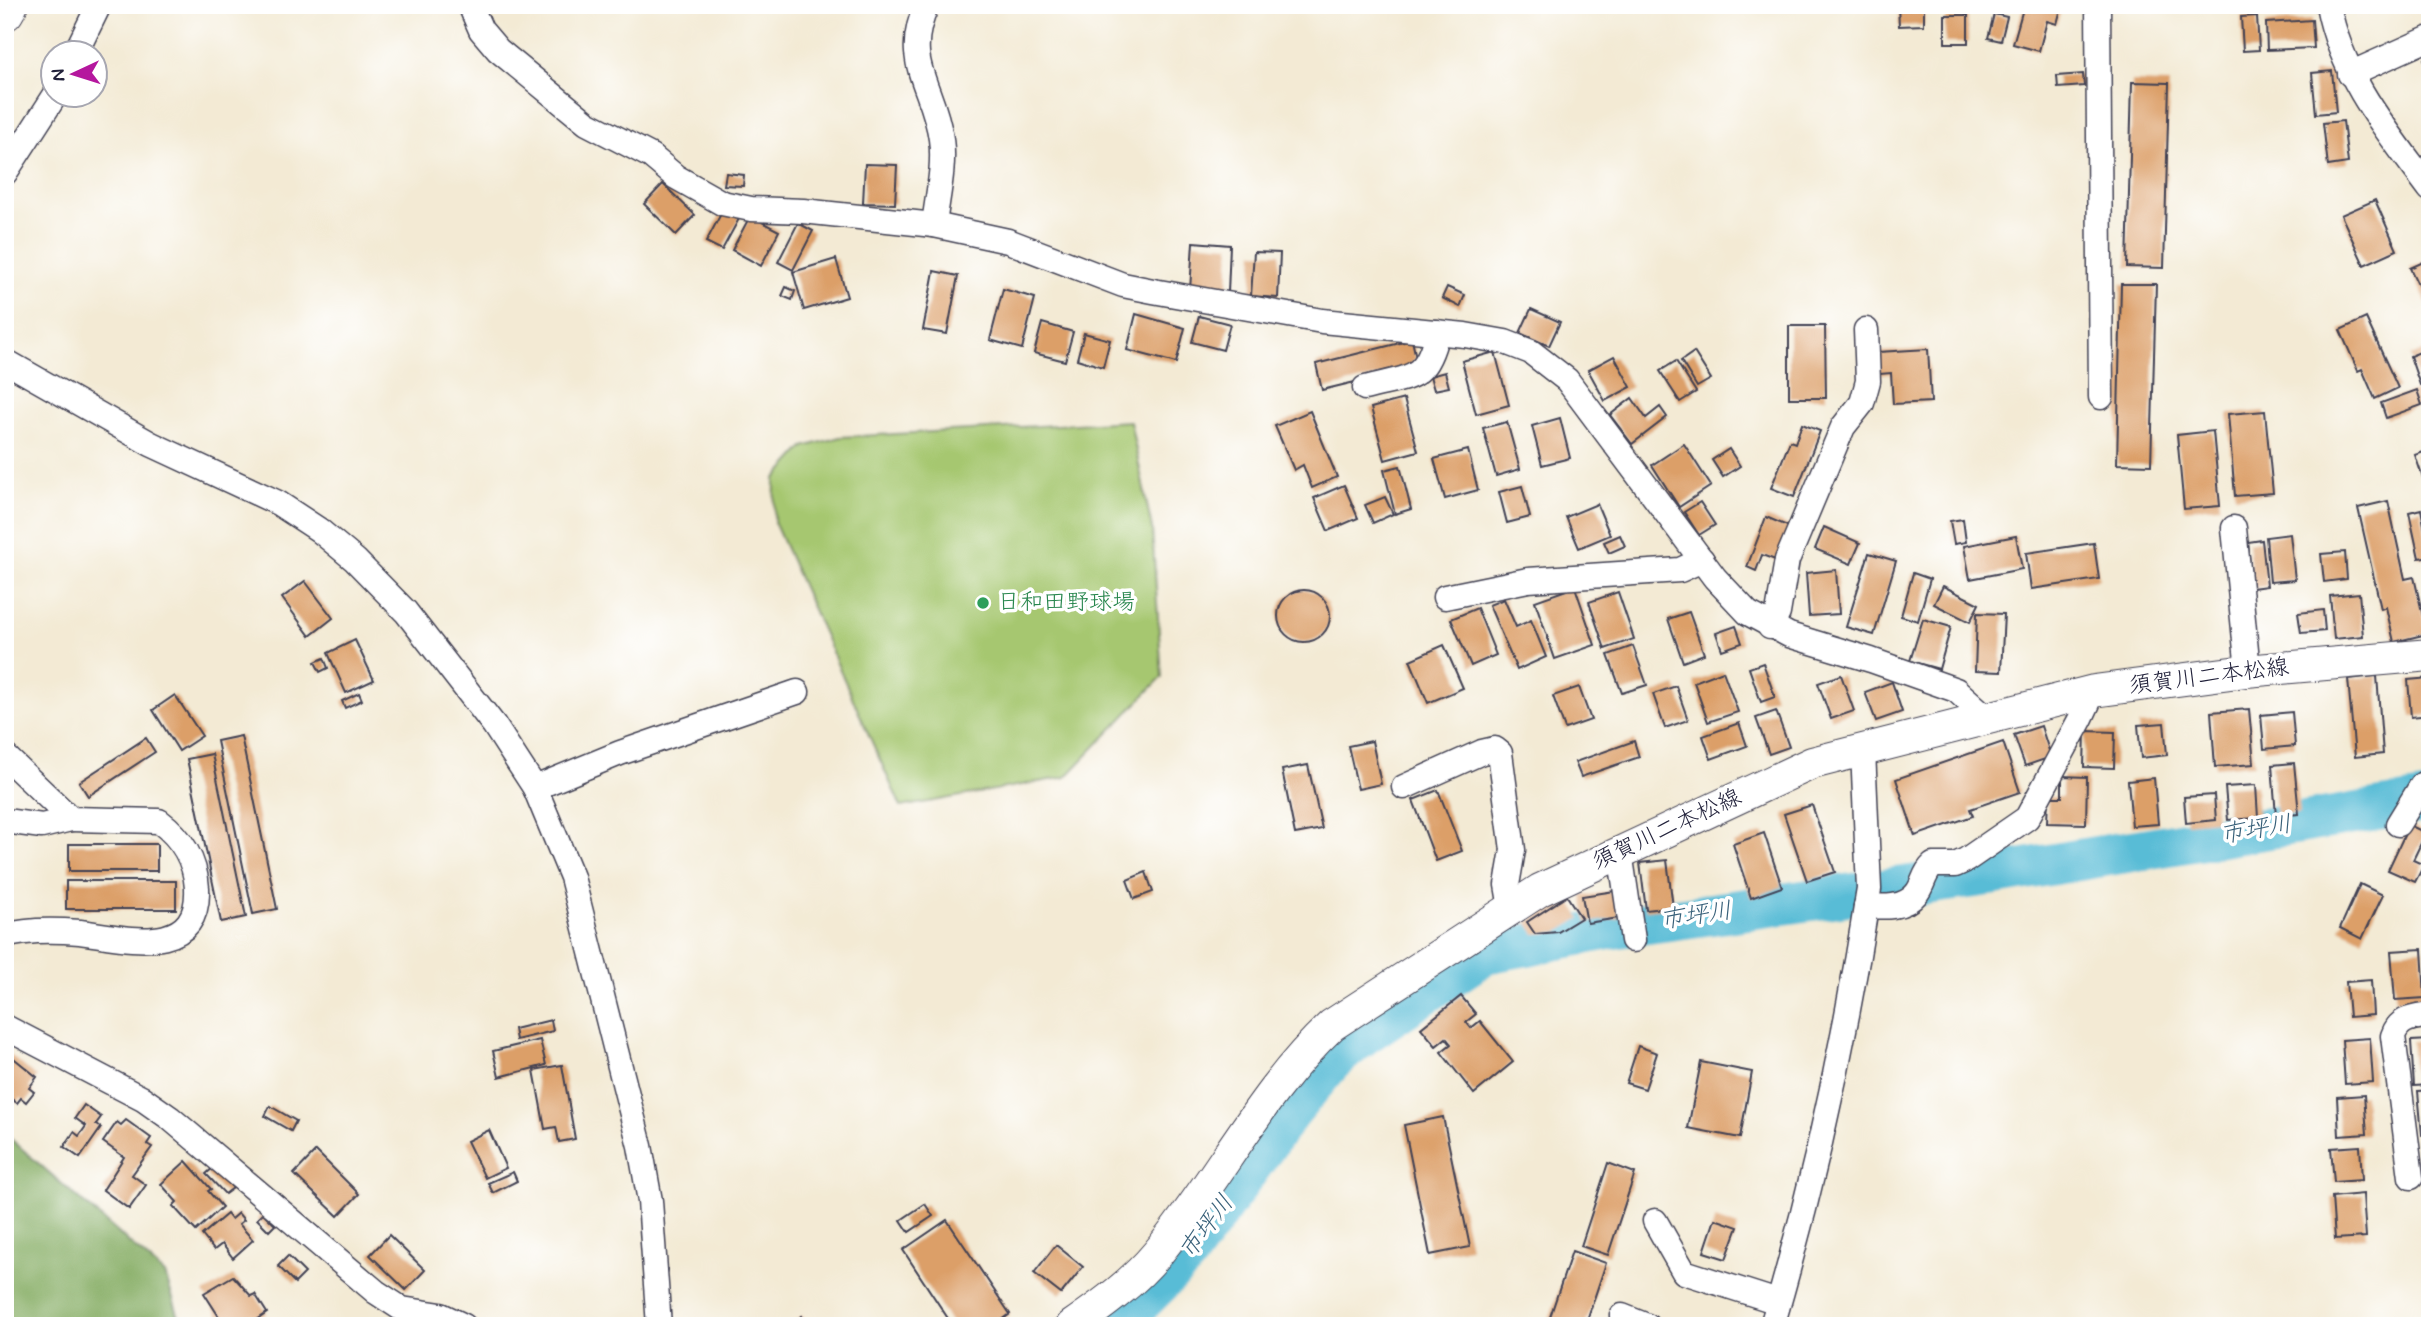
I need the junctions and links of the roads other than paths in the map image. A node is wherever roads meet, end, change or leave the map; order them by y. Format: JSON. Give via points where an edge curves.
{"nodes":[{"id":1,"x":9,"y":5,"type":"edge"},
{"id":2,"x":99,"y":5,"type":"edge"},
{"id":3,"x":470,"y":5,"type":"edge"},
{"id":4,"x":927,"y":5,"type":"edge"},
{"id":5,"x":2098,"y":5,"type":"edge"},
{"id":6,"x":2328,"y":5,"type":"edge"},
{"id":7,"x":5,"y":12,"type":"edge"},
{"id":8,"x":83,"y":38,"type":"edge"},
{"id":9,"x":2430,"y":38,"type":"edge"},
{"id":10,"x":2350,"y":74,"type":"junction"},
{"id":11,"x":47,"y":108,"type":"edge"},
{"id":12,"x":5,"y":173,"type":"edge"},
{"id":13,"x":2430,"y":189,"type":"edge"},
{"id":14,"x":934,"y":225,"type":"junction"},
{"id":15,"x":1866,"y":330,"type":"dead end"},
{"id":16,"x":1437,"y":332,"type":"junction"},
{"id":17,"x":5,"y":361,"type":"edge"},
{"id":18,"x":1365,"y":388,"type":"dead end"},
{"id":19,"x":2101,"y":397,"type":"dead end"},
{"id":20,"x":2234,"y":528,"type":"dead end"},
{"id":21,"x":1702,"y":560,"type":"junction"},
{"id":22,"x":1445,"y":597,"type":"dead end"},
{"id":23,"x":1770,"y":626,"type":"junction"},
{"id":24,"x":2430,"y":655,"type":"edge"},
{"id":25,"x":2248,"y":671,"type":"junction"},
{"id":26,"x":797,"y":692,"type":"dead end"},
{"id":27,"x":2087,"y":692,"type":"junction"},
{"id":28,"x":1986,"y":717,"type":"junction"},
{"id":29,"x":1863,"y":750,"type":"junction"},
{"id":30,"x":5,"y":756,"type":"edge"},
{"id":31,"x":2430,"y":780,"type":"edge"},
{"id":32,"x":1404,"y":787,"type":"dead end"},
{"id":33,"x":535,"y":788,"type":"junction"},
{"id":34,"x":71,"y":819,"type":"junction"},
{"id":35,"x":5,"y":821,"type":"edge"},
{"id":36,"x":2398,"y":824,"type":"dead end"},
{"id":37,"x":1620,"y":852,"type":"junction"},
{"id":38,"x":1866,"y":906,"type":"junction"},
{"id":39,"x":1511,"y":908,"type":"junction"},
{"id":40,"x":5,"y":936,"type":"edge"},
{"id":41,"x":1633,"y":940,"type":"dead end"},
{"id":42,"x":2430,"y":1015,"type":"edge"},
{"id":43,"x":5,"y":1027,"type":"edge"},
{"id":44,"x":2411,"y":1177,"type":"dead end"},
{"id":45,"x":1655,"y":1221,"type":"dead end"},
{"id":46,"x":1775,"y":1314,"type":"edge"},
{"id":47,"x":1622,"y":1316,"type":"dead end"},
{"id":48,"x":464,"y":1326,"type":"edge"},
{"id":49,"x":659,"y":1326,"type":"edge"},
{"id":50,"x":1072,"y":1326,"type":"edge"},
{"id":51,"x":1647,"y":1326,"type":"edge"}],
"edges":[{"from":1,"to":7,"type":"highway"},
{"from":2,"to":8,"type":"street"},
{"from":3,"to":14,"type":"street","via":[[481,30],[498,50],[587,124],[651,156],[722,203]]},
{"from":4,"to":14,"type":"street","via":[[915,47],[942,145]]},
{"from":5,"to":19,"type":"street"},
{"from":6,"to":10,"type":"street"},
{"from":9,"to":10,"type":"street"},
{"from":10,"to":13,"type":"street"},
{"from":11,"to":12,"type":"street"},
{"from":14,"to":16,"type":"street","via":[[1008,241],[1133,287],[1322,321]]},
{"from":15,"to":23,"type":"street","via":[[1867,381],[1862,403],[1843,427],[1787,560],[1778,613]]},
{"from":16,"to":18,"type":"street","via":[[1431,358],[1418,373]]},
{"from":16,"to":21,"type":"street","via":[[1505,342],[1531,352],[1555,369]]},
{"from":17,"to":33,"type":"street","via":[[151,444],[278,503],[319,530],[355,560],[424,633]]},
{"from":20,"to":25,"type":"street"},
{"from":21,"to":22,"type":"street","via":[[1680,570],[1528,580]]},
{"from":21,"to":23,"type":"street","via":[[1734,600]]},
{"from":23,"to":28,"type":"street","via":[[1938,682],[1956,690]]},
{"from":24,"to":25,"type":"main road","name":"須賀川二本松線"},
{"from":25,"to":27,"type":"main road","name":"須賀川二本松線"},
{"from":26,"to":33,"type":"street","via":[[620,753]]},
{"from":27,"to":28,"type":"main road","name":"須賀川二本松線"},
{"from":27,"to":38,"type":"street","via":[[2081,718],[2027,818],[1966,860],[1934,865],[1908,900],[1892,907]]},
{"from":28,"to":29,"type":"main road","name":"須賀川二本松線"},
{"from":29,"to":37,"type":"main road","name":"須賀川二本松線","via":[[1812,762]]},
{"from":29,"to":38,"type":"street"},
{"from":30,"to":34,"type":"street"},
{"from":31,"to":36,"type":"street","via":[[2422,785]]},
{"from":32,"to":39,"type":"street","via":[[1482,752],[1496,749],[1500,753],[1513,850],[1507,885]]},
{"from":33,"to":49,"type":"street","via":[[572,877],[622,1066],[650,1201]]},
{"from":34,"to":35,"type":"street","via":[[42,826]]},
{"from":34,"to":40,"type":"street","via":[[159,821],[169,828],[189,852],[194,870],[197,896],[190,918],[169,937],[157,941],[77,932]]},
{"from":37,"to":39,"type":"main road","name":"須賀川二本松線"},
{"from":37,"to":41,"type":"street"},
{"from":38,"to":46,"type":"street","via":[[1850,1003]]},
{"from":39,"to":50,"type":"main road","name":"須賀川二本松線","via":[[1324,1033],[1271,1097],[1156,1256],[1114,1296]]},
{"from":42,"to":44,"type":"street","via":[[2397,1024],[2393,1037]]},
{"from":43,"to":48,"type":"street","via":[[143,1099],[170,1118],[402,1309],[441,1315]]},
{"from":45,"to":46,"type":"street","via":[[1684,1272]]},
{"from":47,"to":51,"type":"street"}]}
